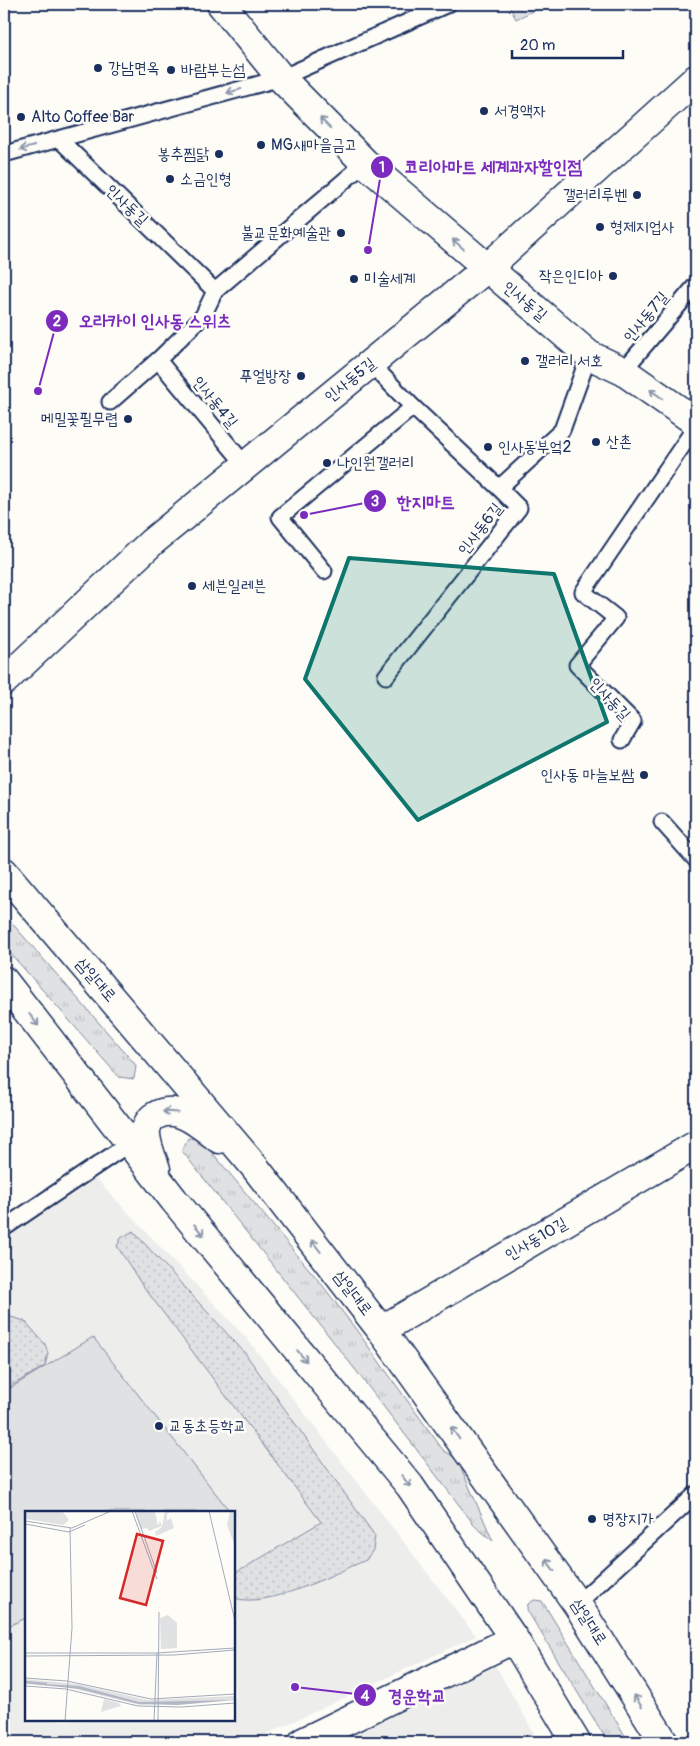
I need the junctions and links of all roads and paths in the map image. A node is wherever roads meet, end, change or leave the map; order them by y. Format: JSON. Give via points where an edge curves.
{"nodes":[{"id":1,"x":221,"y":4,"type":"edge"},
{"id":2,"x":448,"y":4,"type":"edge"},
{"id":3,"x":281,"y":78,"type":"junction"},
{"id":4,"x":696,"y":79,"type":"edge"},
{"id":5,"x":59,"y":139,"type":"junction"},
{"id":6,"x":4,"y":154,"type":"edge"},
{"id":7,"x":365,"y":163,"type":"junction"},
{"id":8,"x":487,"y":268,"type":"junction"},
{"id":9,"x":696,"y":285,"type":"edge"},
{"id":10,"x":215,"y":291,"type":"junction"},
{"id":11,"x":589,"y":355,"type":"junction"},
{"id":12,"x":158,"y":360,"type":"junction"},
{"id":13,"x":370,"y":363,"type":"junction"},
{"id":14,"x":623,"y":372,"type":"junction"},
{"id":15,"x":110,"y":402,"type":"dead end"},
{"id":16,"x":413,"y":407,"type":"junction"},
{"id":17,"x":696,"y":422,"type":"edge"},
{"id":18,"x":696,"y":426,"type":"edge"},
{"id":19,"x":246,"y":466,"type":"junction"},
{"id":20,"x":499,"y":488,"type":"junction"},
{"id":21,"x":324,"y":571,"type":"dead end"},
{"id":22,"x":386,"y":676,"type":"dead end"},
{"id":23,"x":4,"y":682,"type":"edge"},
{"id":24,"x":622,"y":740,"type":"dead end"},
{"id":25,"x":662,"y":822,"type":"dead end"},
{"id":26,"x":696,"y":860,"type":"edge"},
{"id":27,"x":4,"y":872,"type":"edge"},
{"id":28,"x":4,"y":981,"type":"edge"},
{"id":29,"x":130,"y":1143,"type":"junction"},
{"id":30,"x":695,"y":1149,"type":"edge"},
{"id":31,"x":254,"y":1166,"type":"junction"},
{"id":32,"x":174,"y":1200,"type":"junction"},
{"id":33,"x":4,"y":1228,"type":"edge"},
{"id":34,"x":381,"y":1330,"type":"junction"},
{"id":35,"x":696,"y":1494,"type":"edge"},
{"id":36,"x":578,"y":1604,"type":"junction"},
{"id":37,"x":514,"y":1639,"type":"junction"},
{"id":38,"x":303,"y":1742,"type":"edge"},
{"id":39,"x":576,"y":1742,"type":"edge"},
{"id":40,"x":664,"y":1742,"type":"edge"}],
"edges":[{"from":1,"to":3,"type":"main road","name":"인사동길"},
{"from":2,"to":3,"type":"lane"},
{"from":3,"to":5,"type":"lane","one_way":true},
{"from":7,"to":3,"type":"main road","name":"인사동길","one_way":true},
{"from":4,"to":8,"type":"main road","name":"인사동5길"},
{"from":5,"to":6,"type":"lane","one_way":true},
{"from":5,"to":10,"type":"lane","name":"인사동길"},
{"from":8,"to":7,"type":"main road","name":"인사동길","one_way":true},
{"from":7,"to":10,"type":"lane"},
{"from":8,"to":11,"type":"main road","name":"인사동길"},
{"from":8,"to":13,"type":"main road","name":"인사동5길"},
{"from":9,"to":14,"type":"lane","name":"인사동7길"},
{"from":10,"to":12,"type":"lane","via":[[204,316]]},
{"from":11,"to":14,"type":"main road","name":"인사동길"},
{"from":11,"to":20,"type":"lane","name":"인사동6길","via":[[562,430]]},
{"from":12,"to":15,"type":"lane"},
{"from":12,"to":19,"type":"lane","name":"인사동4길"},
{"from":13,"to":16,"type":"lane"},
{"from":13,"to":19,"type":"main road","name":"인사동5길"},
{"from":17,"to":14,"type":"main road","name":"인사동길","one_way":true},
{"from":16,"to":20,"type":"lane"},
{"from":16,"to":21,"type":"lane","via":[[280,517]]},
{"from":18,"to":24,"type":"lane","name":"인사동길","via":[[583,592],[616,618],[577,665],[633,722]]},
{"from":19,"to":23,"type":"main road","name":"인사동5길","via":[[152,542]]},
{"from":20,"to":22,"type":"lane","name":"인사동6길","via":[[519,508]]},
{"from":25,"to":26,"type":"lane"},
{"from":27,"to":31,"type":"main road","name":"삼일대로"},
{"from":28,"to":29,"type":"main road","one_way":true},
{"from":29,"to":32,"type":"main road"},
{"from":29,"to":33,"type":"lane"},
{"from":30,"to":34,"type":"main road","name":"인사동10길"},
{"from":31,"to":32,"type":"main road","one_way":true,"via":[[202,1125],[176,1111],[163,1111],[150,1119],[145,1133],[158,1175]]},
{"from":34,"to":31,"type":"main road","name":"삼일대로","one_way":true},
{"from":32,"to":37,"type":"main road","one_way":true,"via":[[410,1486]]},
{"from":36,"to":34,"type":"main road","name":"삼일대로","one_way":true},
{"from":35,"to":36,"type":"lane"},
{"from":40,"to":36,"type":"main road","name":"삼일대로","one_way":true},
{"from":37,"to":38,"type":"main road"},
{"from":37,"to":39,"type":"main road"}]}
